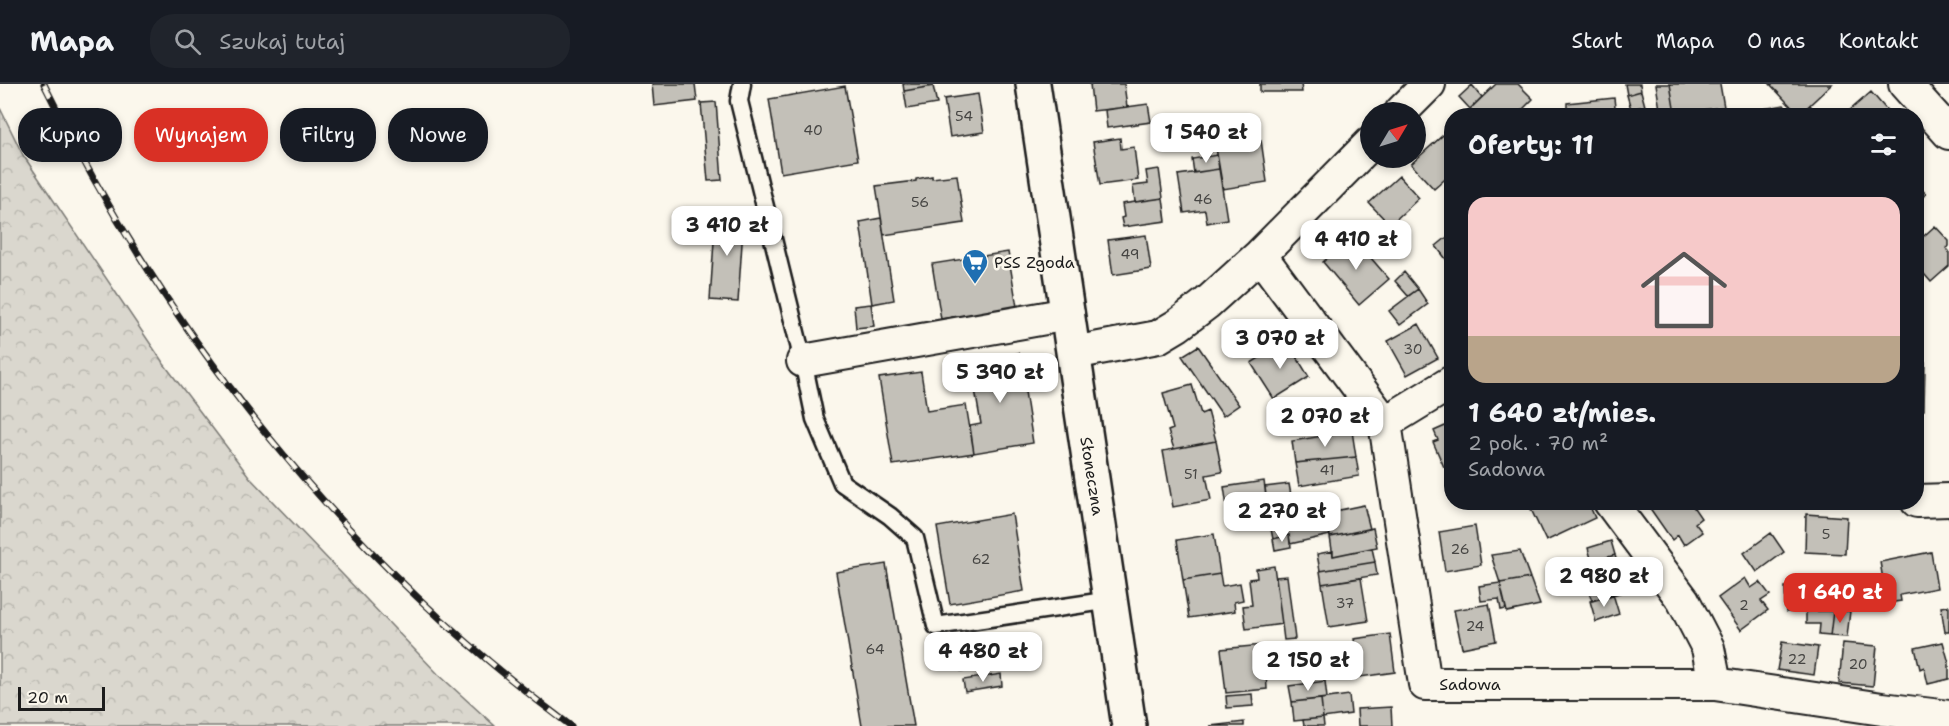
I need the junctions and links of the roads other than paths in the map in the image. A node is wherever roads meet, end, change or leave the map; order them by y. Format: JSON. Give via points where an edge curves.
{"nodes":[{"id":1,"x":742,"y":84,"type":"edge"},
{"id":2,"x":1033,"y":84,"type":"edge"},
{"id":3,"x":1430,"y":84,"type":"edge"},
{"id":4,"x":1905,"y":84,"type":"edge"},
{"id":5,"x":1411,"y":102,"type":"edge"},
{"id":6,"x":1949,"y":133,"type":"edge"},
{"id":7,"x":1360,"y":154,"type":"edge"},
{"id":8,"x":1260,"y":255,"type":"junction"},
{"id":9,"x":1068,"y":314,"type":"junction"},
{"id":10,"x":1073,"y":353,"type":"junction"},
{"id":11,"x":804,"y":362,"type":"junction"},
{"id":12,"x":1444,"y":387,"type":"edge"},
{"id":13,"x":1384,"y":423,"type":"junction"},
{"id":14,"x":1949,"y":500,"type":"edge"},
{"id":15,"x":1924,"y":501,"type":"edge"},
{"id":16,"x":1616,"y":510,"type":"edge"},
{"id":17,"x":1111,"y":600,"type":"junction"},
{"id":18,"x":1715,"y":684,"type":"junction"},
{"id":19,"x":1949,"y":717,"type":"edge"},
{"id":20,"x":1129,"y":726,"type":"edge"}],
"edges":[{"from":1,"to":11,"type":"lane","via":[[739,101]]},
{"from":2,"to":9,"type":"street","name":"Słoneczna"},
{"from":3,"to":5,"type":"street"},
{"from":4,"to":6,"type":"street"},
{"from":7,"to":8,"type":"street"},
{"from":8,"to":10,"type":"street","via":[[1207,303],[1158,337]]},
{"from":8,"to":13,"type":"street","name":"Sadowa"},
{"from":9,"to":10,"type":"street","name":"Słoneczna"},
{"from":9,"to":11,"type":"street"},
{"from":10,"to":17,"type":"street","name":"Słoneczna"},
{"from":11,"to":17,"type":"lane","via":[[815,419],[842,483],[891,516],[915,538],[936,626]]},
{"from":12,"to":13,"type":"street"},
{"from":13,"to":18,"type":"street","name":"Sadowa","via":[[1425,684]]},
{"from":14,"to":15,"type":"street"},
{"from":16,"to":18,"type":"street","via":[[1683,600],[1708,648]]},
{"from":17,"to":20,"type":"street","name":"Słoneczna"},
{"from":18,"to":19,"type":"street","name":"Sadowa"}]}
